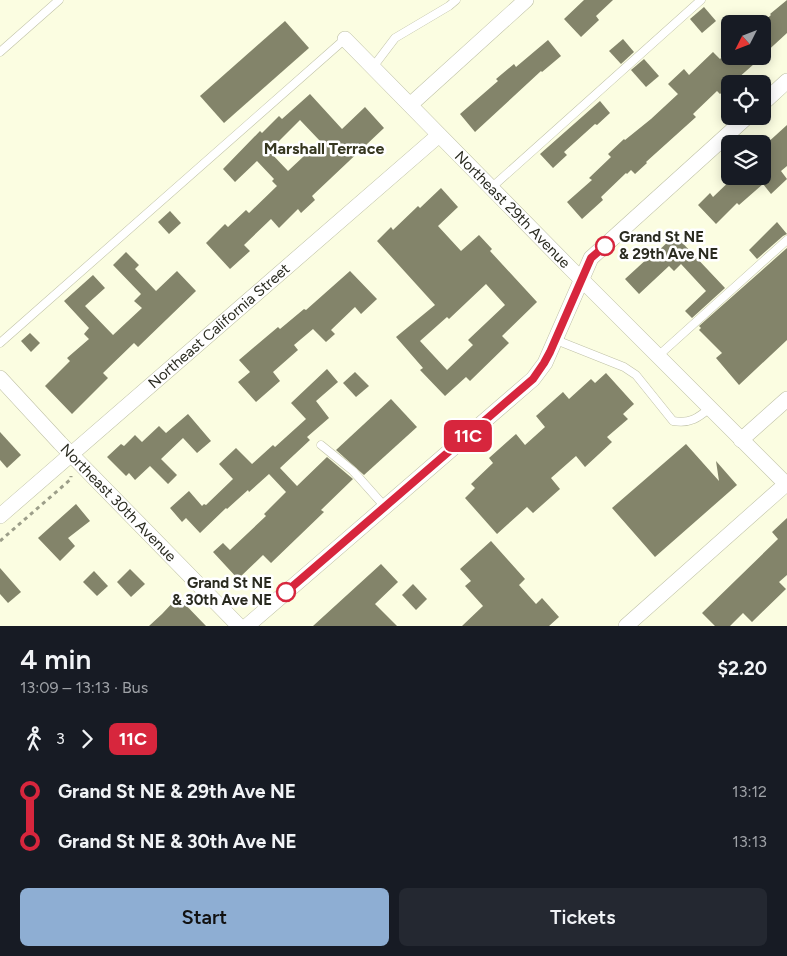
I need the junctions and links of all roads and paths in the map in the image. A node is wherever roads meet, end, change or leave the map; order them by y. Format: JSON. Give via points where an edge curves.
{"nodes":[{"id":1,"x":59,"y":0,"type":"edge"},
{"id":2,"x":456,"y":0,"type":"edge"},
{"id":3,"x":526,"y":0,"type":"edge"},
{"id":4,"x":701,"y":0,"type":"edge"},
{"id":5,"x":345,"y":39,"type":"joint"},
{"id":6,"x":0,"y":52,"type":"edge"},
{"id":7,"x":373,"y":67,"type":"junction"},
{"id":8,"x":787,"y":82,"type":"edge"},
{"id":9,"x":771,"y":96,"type":"edge"},
{"id":10,"x":410,"y":105,"type":"junction"},
{"id":11,"x":738,"y":125,"type":"edge"},
{"id":12,"x":439,"y":135,"type":"junction"},
{"id":13,"x":492,"y":188,"type":"junction"},
{"id":14,"x":787,"y":240,"type":"edge"},
{"id":15,"x":581,"y":279,"type":"junction"},
{"id":16,"x":556,"y":340,"type":"junction"},
{"id":17,"x":0,"y":343,"type":"edge"},
{"id":18,"x":658,"y":356,"type":"junction"},
{"id":19,"x":0,"y":378,"type":"edge"},
{"id":20,"x":787,"y":399,"type":"edge"},
{"id":21,"x":710,"y":408,"type":"junction"},
{"id":22,"x":741,"y":440,"type":"junction"},
{"id":23,"x":321,"y":445,"type":"dead end"},
{"id":24,"x":70,"y":454,"type":"junction"},
{"id":25,"x":72,"y":473,"type":"dead end"},
{"id":26,"x":786,"y":485,"type":"edge"},
{"id":27,"x":386,"y":508,"type":"junction"},
{"id":28,"x":0,"y":516,"type":"edge"},
{"id":29,"x":0,"y":541,"type":"edge"},
{"id":30,"x":239,"y":626,"type":"edge"},
{"id":31,"x":247,"y":626,"type":"edge"},
{"id":32,"x":626,"y":626,"type":"edge"}],
"edges":[{"from":1,"to":6,"type":"lane"},
{"from":2,"to":7,"type":"lane","via":[[395,38]]},
{"from":3,"to":10,"type":"street"},
{"from":4,"to":13,"type":"lane"},
{"from":5,"to":7,"type":"street","name":"Northeast 29th Avenue"},
{"from":5,"to":17,"type":"lane"},
{"from":7,"to":10,"type":"street","name":"Northeast 29th Avenue"},
{"from":8,"to":9,"type":"street"},
{"from":10,"to":12,"type":"street","name":"Northeast 29th Avenue"},
{"from":11,"to":15,"type":"street","via":[[591,258]]},
{"from":12,"to":13,"type":"street","name":"Northeast 29th Avenue"},
{"from":12,"to":24,"type":"street","name":"Northeast California Street"},
{"from":13,"to":15,"type":"street","name":"Northeast 29th Avenue"},
{"from":14,"to":18,"type":"lane"},
{"from":15,"to":16,"type":"street"},
{"from":15,"to":18,"type":"street","name":"Northeast 29th Avenue"},
{"from":16,"to":21,"type":"lane","via":[[624,367],[636,375],[673,421],[695,420]]},
{"from":16,"to":27,"type":"street","via":[[533,379]]},
{"from":18,"to":21,"type":"street","name":"Northeast 29th Avenue"},
{"from":19,"to":24,"type":"street","name":"Northeast 30th Avenue"},
{"from":20,"to":22,"type":"street"},
{"from":21,"to":22,"type":"street","name":"Northeast 29th Avenue"},
{"from":22,"to":26,"type":"street","name":"Northeast 29th Avenue"},
{"from":23,"to":27,"type":"lane","via":[[353,470]]},
{"from":24,"to":28,"type":"street","name":"Northeast California Street"},
{"from":24,"to":30,"type":"street","name":"Northeast 30th Avenue"},
{"from":25,"to":29,"type":"path","via":[[71,479]]},
{"from":26,"to":32,"type":"street"},
{"from":27,"to":31,"type":"street"}]}
